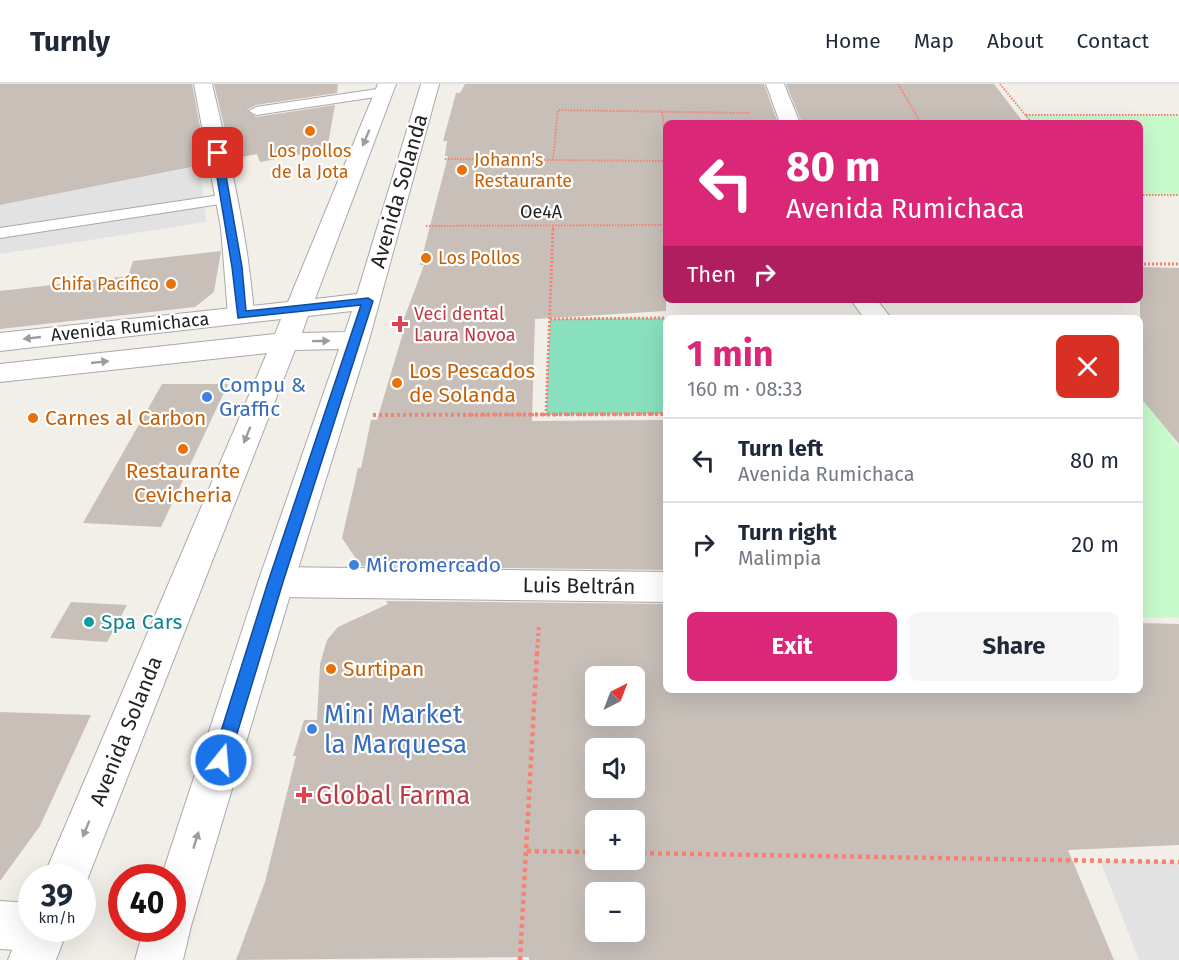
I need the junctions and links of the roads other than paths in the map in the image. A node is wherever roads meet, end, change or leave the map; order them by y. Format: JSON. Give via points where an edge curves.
{"nodes":[{"id":1,"x":204,"y":84,"type":"edge"},
{"id":2,"x":430,"y":84,"type":"edge"},
{"id":3,"x":776,"y":84,"type":"edge"},
{"id":4,"x":386,"y":88,"type":"edge"},
{"id":5,"x":256,"y":111,"type":"dead end"},
{"id":6,"x":789,"y":120,"type":"edge"},
{"id":7,"x":227,"y":199,"type":"junction"},
{"id":8,"x":0,"y":233,"type":"edge"},
{"id":9,"x":368,"y":301,"type":"junction"},
{"id":10,"x":866,"y":303,"type":"edge"},
{"id":11,"x":298,"y":309,"type":"junction"},
{"id":12,"x":242,"y":315,"type":"junction"},
{"id":13,"x":876,"y":315,"type":"edge"},
{"id":14,"x":356,"y":340,"type":"junction"},
{"id":15,"x":0,"y":342,"type":"edge"},
{"id":16,"x":285,"y":342,"type":"junction"},
{"id":17,"x":0,"y":374,"type":"edge"},
{"id":18,"x":276,"y":582,"type":"junction"},
{"id":19,"x":663,"y":587,"type":"edge"},
{"id":20,"x":72,"y":864,"type":"edge"},
{"id":21,"x":186,"y":870,"type":"edge"},
{"id":22,"x":0,"y":925,"type":"edge"},
{"id":23,"x":18,"y":926,"type":"edge"},
{"id":24,"x":39,"y":942,"type":"edge"},
{"id":25,"x":164,"y":942,"type":"edge"},
{"id":26,"x":32,"y":960,"type":"edge"},
{"id":27,"x":159,"y":960,"type":"edge"}],
"edges":[{"from":1,"to":7,"type":"street"},
{"from":2,"to":9,"type":"street","name":"Avenida Solanda"},
{"from":3,"to":6,"type":"street"},
{"from":4,"to":5,"type":"lane"},
{"from":4,"to":11,"type":"street","name":"Avenida Solanda","one_way":true},
{"from":7,"to":8,"type":"lane"},
{"from":7,"to":12,"type":"street"},
{"from":9,"to":11,"type":"street","name":"Avenida Rumichaca"},
{"from":9,"to":14,"type":"street","name":"Avenida Solanda"},
{"from":10,"to":13,"type":"street"},
{"from":11,"to":12,"type":"street","name":"Avenida Rumichaca"},
{"from":11,"to":16,"type":"street","name":"Avenida Solanda"},
{"from":12,"to":15,"type":"street","name":"Avenida Rumichaca","one_way":true},
{"from":16,"to":14,"type":"street","name":"Avenida Rumichaca","one_way":true},
{"from":14,"to":18,"type":"street","name":"Avenida Solanda"},
{"from":17,"to":16,"type":"street","name":"Avenida Rumichaca","one_way":true},
{"from":16,"to":20,"type":"street","name":"Avenida Solanda","one_way":true},
{"from":18,"to":19,"type":"street","name":"Luis Beltrán"},
{"from":21,"to":18,"type":"street","name":"Avenida Solanda","one_way":true},
{"from":22,"to":23,"type":"street"},
{"from":24,"to":26,"type":"street"},
{"from":25,"to":27,"type":"street"}]}
